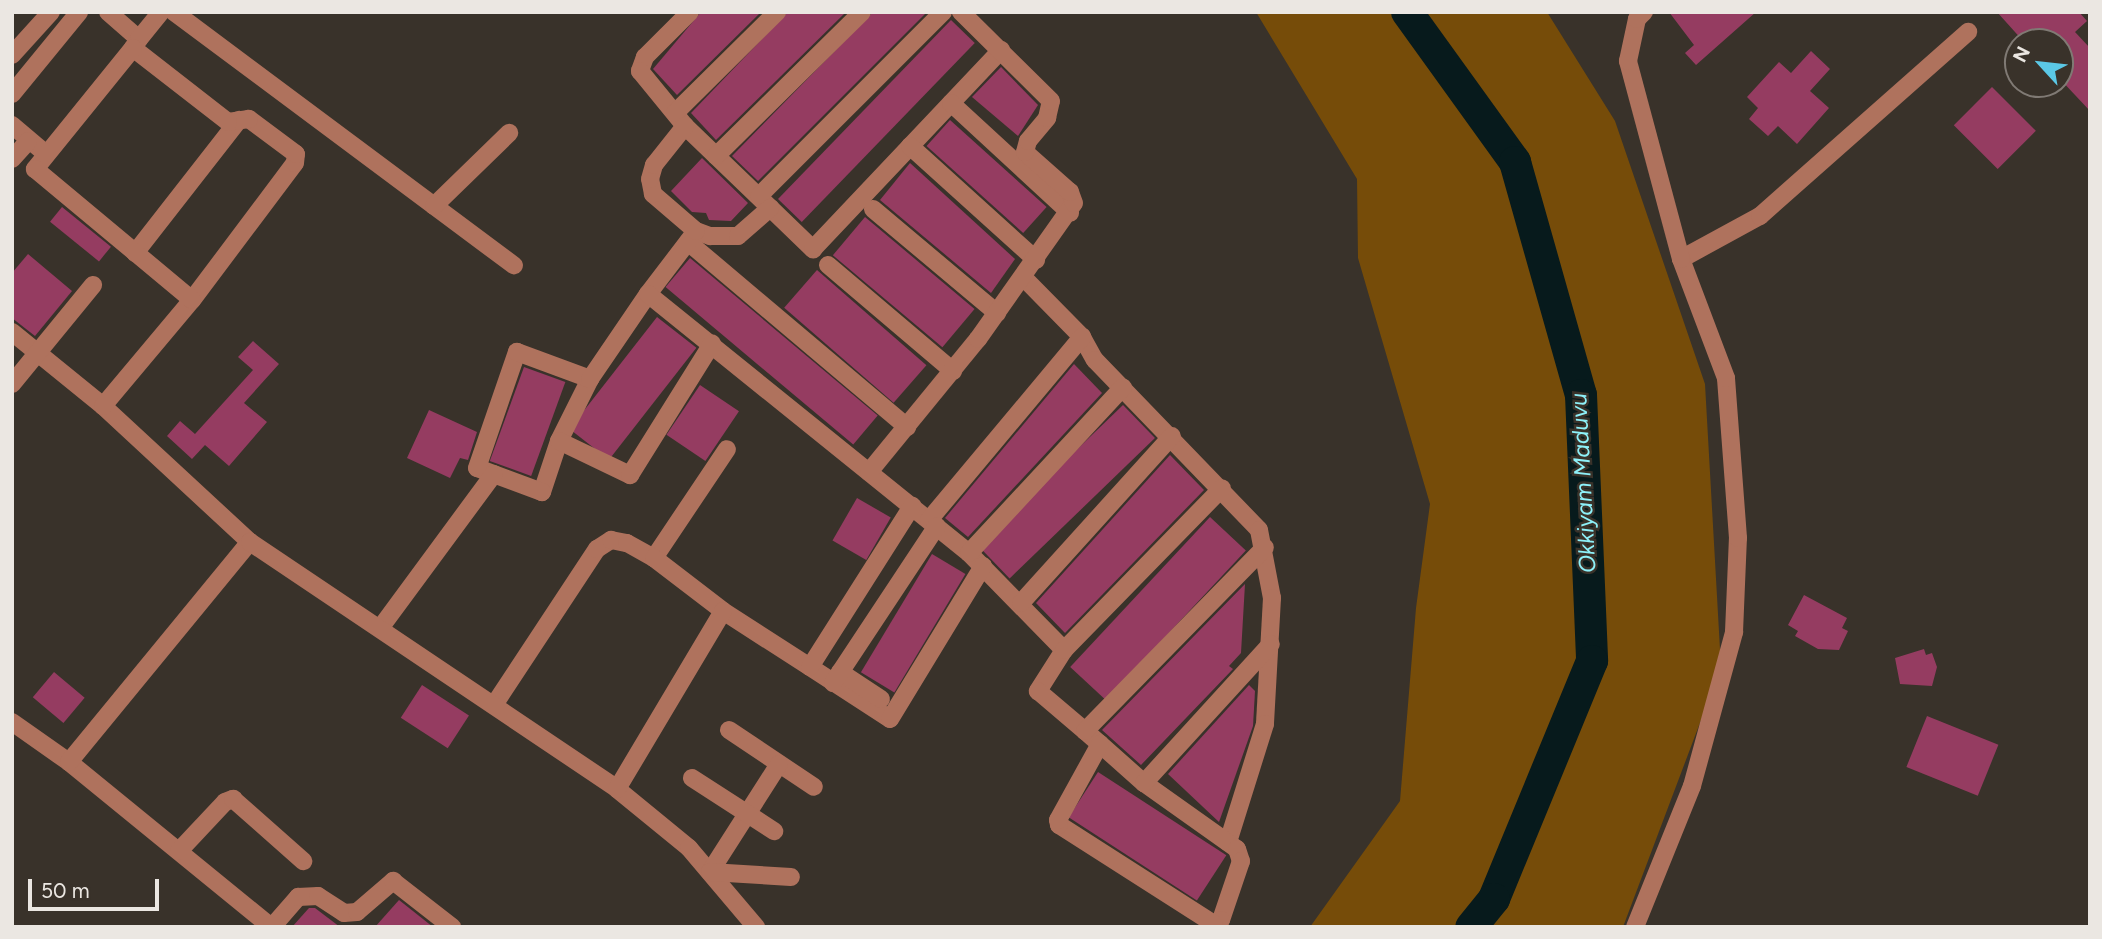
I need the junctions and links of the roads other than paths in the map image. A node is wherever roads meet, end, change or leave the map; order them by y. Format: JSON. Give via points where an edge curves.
{"nodes":[{"id":1,"x":51,"y":12,"type":"edge"},
{"id":2,"x":79,"y":12,"type":"edge"},
{"id":3,"x":108,"y":12,"type":"edge"},
{"id":4,"x":161,"y":12,"type":"edge"},
{"id":5,"x":174,"y":12,"type":"edge"},
{"id":6,"x":690,"y":12,"type":"edge"},
{"id":7,"x":776,"y":12,"type":"edge"},
{"id":8,"x":862,"y":12,"type":"edge"},
{"id":9,"x":943,"y":12,"type":"edge"},
{"id":10,"x":961,"y":12,"type":"edge"},
{"id":11,"x":1640,"y":16,"type":"edge"},
{"id":12,"x":1968,"y":32,"type":"dead end"},
{"id":13,"x":136,"y":44,"type":"junction"},
{"id":14,"x":1001,"y":51,"type":"junction"},
{"id":15,"x":12,"y":55,"type":"edge"},
{"id":16,"x":12,"y":94,"type":"edge"},
{"id":17,"x":951,"y":103,"type":"junction"},
{"id":18,"x":680,"y":119,"type":"junction"},
{"id":19,"x":239,"y":120,"type":"junction"},
{"id":20,"x":12,"y":125,"type":"edge"},
{"id":21,"x":509,"y":133,"type":"dead end"},
{"id":22,"x":28,"y":141,"type":"junction"},
{"id":23,"x":910,"y":146,"type":"junction"},
{"id":24,"x":45,"y":153,"type":"junction"},
{"id":25,"x":716,"y":156,"type":"junction"},
{"id":26,"x":12,"y":159,"type":"edge"},
{"id":27,"x":764,"y":202,"type":"junction"},
{"id":28,"x":434,"y":206,"type":"junction"},
{"id":29,"x":873,"y":209,"type":"dead end"},
{"id":30,"x":1070,"y":213,"type":"junction"},
{"id":31,"x":692,"y":236,"type":"junction"},
{"id":32,"x":135,"y":253,"type":"junction"},
{"id":33,"x":1681,"y":259,"type":"junction"},
{"id":34,"x":1036,"y":260,"type":"junction"},
{"id":35,"x":514,"y":265,"type":"dead end"},
{"id":36,"x":828,"y":265,"type":"dead end"},
{"id":37,"x":1023,"y":277,"type":"junction"},
{"id":38,"x":93,"y":285,"type":"dead end"},
{"id":39,"x":648,"y":294,"type":"junction"},
{"id":40,"x":192,"y":300,"type":"junction"},
{"id":41,"x":997,"y":313,"type":"junction"},
{"id":42,"x":12,"y":332,"type":"edge"},
{"id":43,"x":1082,"y":337,"type":"junction"},
{"id":44,"x":712,"y":344,"type":"junction"},
{"id":45,"x":38,"y":353,"type":"junction"},
{"id":46,"x":953,"y":370,"type":"junction"},
{"id":47,"x":590,"y":379,"type":"junction"},
{"id":48,"x":12,"y":384,"type":"edge"},
{"id":49,"x":1123,"y":387,"type":"junction"},
{"id":50,"x":103,"y":406,"type":"junction"},
{"id":51,"x":907,"y":426,"type":"junction"},
{"id":52,"x":1172,"y":436,"type":"junction"},
{"id":53,"x":559,"y":442,"type":"junction"},
{"id":54,"x":727,"y":450,"type":"dead end"},
{"id":55,"x":869,"y":472,"type":"junction"},
{"id":56,"x":494,"y":474,"type":"junction"},
{"id":57,"x":1222,"y":488,"type":"junction"},
{"id":58,"x":912,"y":506,"type":"junction"},
{"id":59,"x":933,"y":523,"type":"junction"},
{"id":60,"x":250,"y":542,"type":"junction"},
{"id":61,"x":1265,"y":547,"type":"junction"},
{"id":62,"x":969,"y":553,"type":"junction"},
{"id":63,"x":654,"y":558,"type":"junction"},
{"id":64,"x":983,"y":566,"type":"junction"},
{"id":65,"x":1021,"y":603,"type":"junction"},
{"id":66,"x":723,"y":611,"type":"junction"},
{"id":67,"x":381,"y":628,"type":"junction"},
{"id":68,"x":1271,"y":644,"type":"junction"},
{"id":69,"x":1064,"y":650,"type":"junction"},
{"id":70,"x":810,"y":667,"type":"junction"},
{"id":71,"x":836,"y":677,"type":"junction"},
{"id":72,"x":495,"y":705,"type":"junction"},
{"id":73,"x":12,"y":722,"type":"edge"},
{"id":74,"x":729,"y":730,"type":"dead end"},
{"id":75,"x":1085,"y":731,"type":"junction"},
{"id":76,"x":1100,"y":744,"type":"junction"},
{"id":77,"x":69,"y":762,"type":"junction"},
{"id":78,"x":779,"y":764,"type":"junction"},
{"id":79,"x":692,"y":778,"type":"dead end"},
{"id":80,"x":1144,"y":783,"type":"junction"},
{"id":81,"x":814,"y":787,"type":"dead end"},
{"id":82,"x":617,"y":789,"type":"junction"},
{"id":83,"x":747,"y":814,"type":"junction"},
{"id":84,"x":775,"y":831,"type":"dead end"},
{"id":85,"x":1228,"y":842,"type":"junction"},
{"id":86,"x":179,"y":851,"type":"junction"},
{"id":87,"x":303,"y":860,"type":"dead end"},
{"id":88,"x":710,"y":872,"type":"junction"},
{"id":89,"x":791,"y":877,"type":"dead end"},
{"id":90,"x":271,"y":927,"type":"edge"},
{"id":91,"x":452,"y":927,"type":"edge"},
{"id":92,"x":756,"y":927,"type":"edge"},
{"id":93,"x":1635,"y":927,"type":"edge"}],
"edges":[{"from":1,"to":15,"type":"street"},
{"from":2,"to":16,"type":"street"},
{"from":3,"to":13,"type":"street"},
{"from":4,"to":13,"type":"street"},
{"from":5,"to":28,"type":"street"},
{"from":6,"to":18,"type":"street","via":[[639,65]]},
{"from":7,"to":18,"type":"street"},
{"from":8,"to":25,"type":"street"},
{"from":9,"to":27,"type":"street"},
{"from":10,"to":14,"type":"street"},
{"from":11,"to":33,"type":"street","via":[[1628,61]]},
{"from":12,"to":33,"type":"street","via":[[1760,216]]},
{"from":13,"to":19,"type":"street","via":[[229,121]]},
{"from":13,"to":24,"type":"street"},
{"from":14,"to":17,"type":"street"},
{"from":14,"to":30,"type":"street","via":[[1051,101],[1047,118],[1025,152],[1070,192],[1074,203]]},
{"from":17,"to":23,"type":"street"},
{"from":17,"to":30,"type":"street"},
{"from":18,"to":25,"type":"street"},
{"from":18,"to":31,"type":"street","via":[[650,179],[653,194]]},
{"from":19,"to":32,"type":"street"},
{"from":19,"to":40,"type":"street","via":[[249,119],[291,149],[295,163]]},
{"from":20,"to":22,"type":"street"},
{"from":21,"to":28,"type":"street"},
{"from":22,"to":24,"type":"street"},
{"from":22,"to":26,"type":"street"},
{"from":23,"to":27,"type":"street","via":[[813,249]]},
{"from":23,"to":34,"type":"street"},
{"from":24,"to":32,"type":"street","via":[[36,164],[39,173]]},
{"from":25,"to":27,"type":"street"},
{"from":27,"to":31,"type":"street","via":[[738,236]]},
{"from":28,"to":35,"type":"street"},
{"from":29,"to":41,"type":"street"},
{"from":30,"to":34,"type":"street"},
{"from":31,"to":39,"type":"street"},
{"from":31,"to":51,"type":"street"},
{"from":32,"to":40,"type":"street"},
{"from":33,"to":93,"type":"street","via":[[1726,378],[1738,538],[1734,632],[1692,786]]},
{"from":34,"to":37,"type":"street"},
{"from":36,"to":46,"type":"street"},
{"from":37,"to":41,"type":"street"},
{"from":37,"to":43,"type":"street"},
{"from":38,"to":45,"type":"street"},
{"from":39,"to":44,"type":"street"},
{"from":39,"to":47,"type":"street"},
{"from":40,"to":50,"type":"street"},
{"from":41,"to":46,"type":"street"},
{"from":42,"to":45,"type":"street"},
{"from":43,"to":49,"type":"street","via":[[1095,360]]},
{"from":43,"to":59,"type":"street"},
{"from":44,"to":53,"type":"street","via":[[630,475]]},
{"from":44,"to":55,"type":"street"},
{"from":45,"to":48,"type":"street"},
{"from":45,"to":50,"type":"street"},
{"from":46,"to":51,"type":"street"},
{"from":47,"to":53,"type":"street"},
{"from":47,"to":56,"type":"street","via":[[517,352],[477,468]]},
{"from":49,"to":52,"type":"street"},
{"from":49,"to":62,"type":"street"},
{"from":50,"to":60,"type":"street"},
{"from":51,"to":55,"type":"street"},
{"from":52,"to":57,"type":"street"},
{"from":52,"to":65,"type":"street"},
{"from":53,"to":56,"type":"street","via":[[542,492]]},
{"from":54,"to":63,"type":"street"},
{"from":55,"to":58,"type":"street"},
{"from":56,"to":67,"type":"street"},
{"from":57,"to":61,"type":"street","via":[[1259,530]]},
{"from":57,"to":69,"type":"street"},
{"from":58,"to":59,"type":"street"},
{"from":58,"to":70,"type":"street"},
{"from":59,"to":62,"type":"street"},
{"from":59,"to":71,"type":"street"},
{"from":60,"to":67,"type":"street"},
{"from":60,"to":77,"type":"street"},
{"from":61,"to":68,"type":"street","via":[[1272,598]]},
{"from":61,"to":75,"type":"street"},
{"from":62,"to":64,"type":"street"},
{"from":63,"to":66,"type":"street"},
{"from":63,"to":72,"type":"street","via":[[611,540],[597,549]]},
{"from":64,"to":65,"type":"street"},
{"from":64,"to":71,"type":"street","via":[[890,719]]},
{"from":65,"to":69,"type":"street"},
{"from":66,"to":70,"type":"street"},
{"from":66,"to":82,"type":"street"},
{"from":67,"to":72,"type":"street"},
{"from":68,"to":80,"type":"street"},
{"from":68,"to":85,"type":"street","via":[[1265,723]]},
{"from":69,"to":75,"type":"street","via":[[1038,691]]},
{"from":70,"to":71,"type":"street"},
{"from":72,"to":82,"type":"street"},
{"from":73,"to":77,"type":"street"},
{"from":74,"to":78,"type":"street"},
{"from":75,"to":76,"type":"street"},
{"from":76,"to":80,"type":"street"},
{"from":76,"to":85,"type":"street","via":[[1059,825],[1214,924],[1226,913],[1241,861]]},
{"from":77,"to":86,"type":"street"},
{"from":78,"to":81,"type":"street"},
{"from":78,"to":83,"type":"street"},
{"from":79,"to":83,"type":"street"},
{"from":80,"to":85,"type":"street"},
{"from":82,"to":88,"type":"street","via":[[689,848]]},
{"from":83,"to":84,"type":"street"},
{"from":83,"to":88,"type":"street"},
{"from":86,"to":87,"type":"street","via":[[233,799]]},
{"from":86,"to":90,"type":"street"},
{"from":88,"to":89,"type":"street"},
{"from":88,"to":92,"type":"street"},
{"from":90,"to":91,"type":"street","via":[[298,897],[318,896],[344,913],[357,912],[393,881]]}]}
